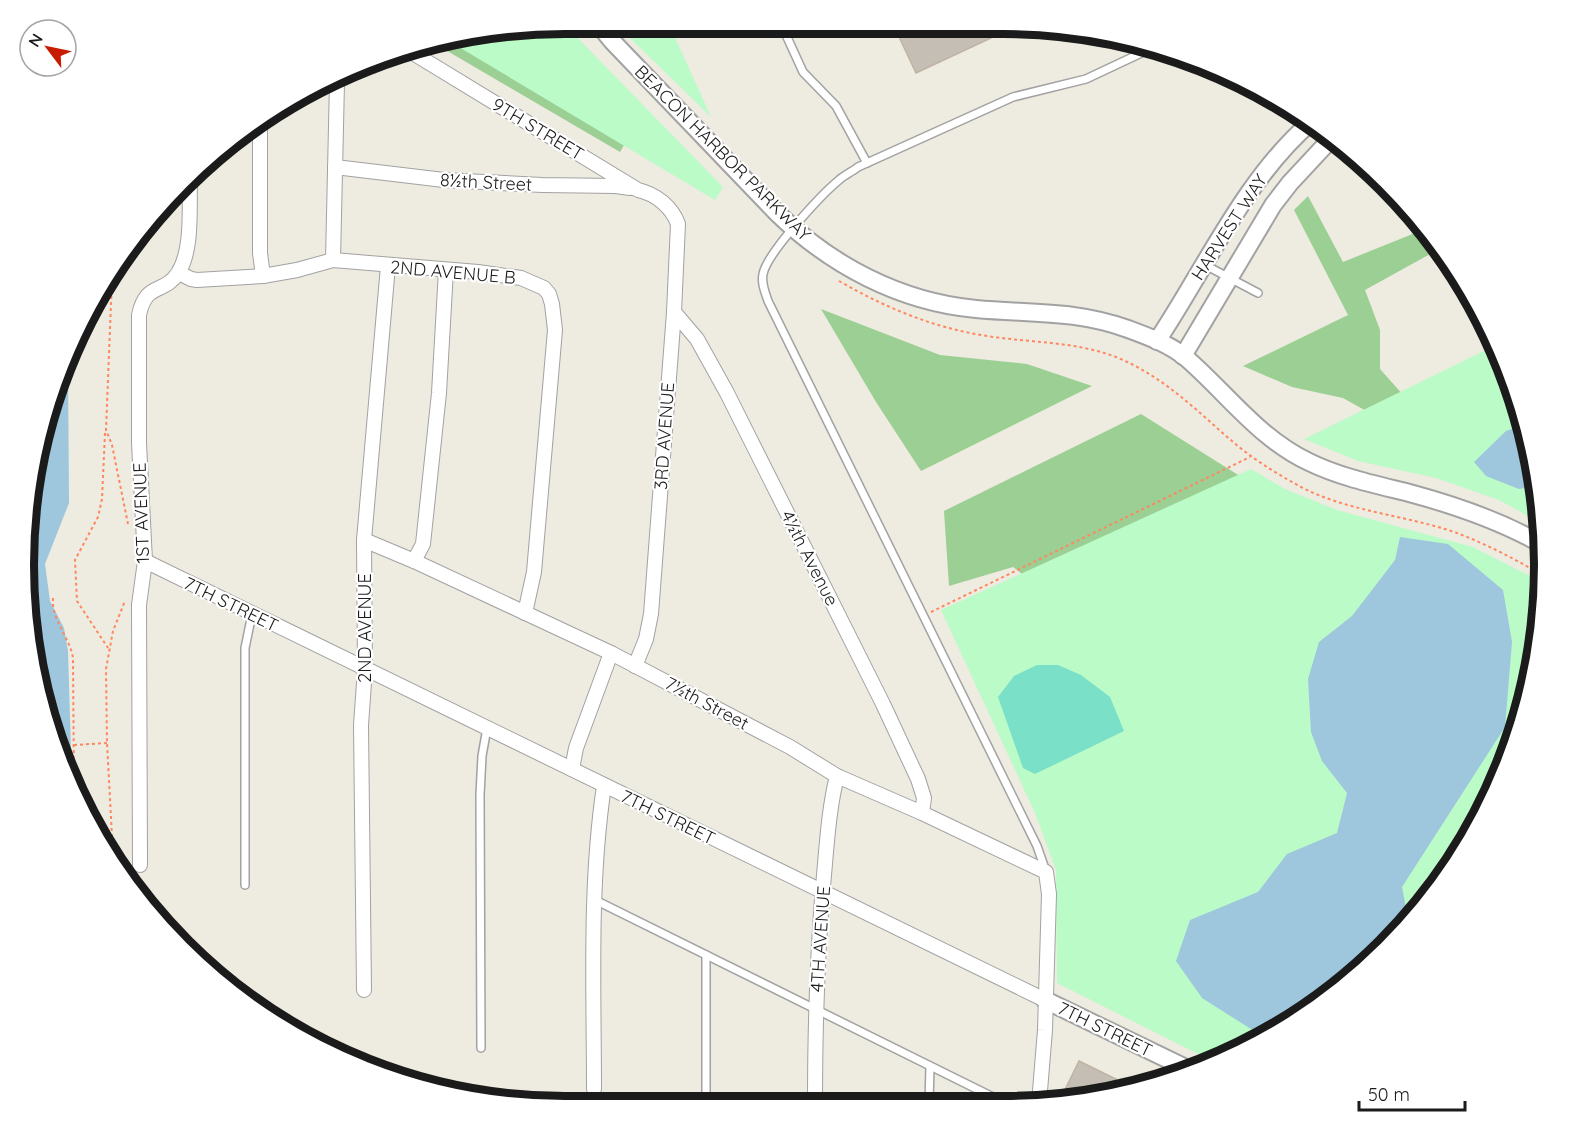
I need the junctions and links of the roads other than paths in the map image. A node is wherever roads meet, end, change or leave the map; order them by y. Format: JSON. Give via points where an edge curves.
{"nodes":[{"id":1,"x":599,"y":34,"type":"edge"},
{"id":2,"x":786,"y":34,"type":"edge"},
{"id":3,"x":1141,"y":53,"type":"edge"},
{"id":4,"x":418,"y":56,"type":"edge"},
{"id":5,"x":337,"y":86,"type":"edge"},
{"id":6,"x":1305,"y":128,"type":"edge"},
{"id":7,"x":260,"y":131,"type":"edge"},
{"id":8,"x":1327,"y":144,"type":"edge"},
{"id":9,"x":867,"y":163,"type":"junction"},
{"id":10,"x":334,"y":167,"type":"junction"},
{"id":11,"x":190,"y":190,"type":"edge"},
{"id":12,"x":638,"y":190,"type":"junction"},
{"id":13,"x":668,"y":206,"type":"joint"},
{"id":14,"x":794,"y":229,"type":"junction"},
{"id":15,"x":333,"y":260,"type":"junction"},
{"id":16,"x":1205,"y":265,"type":"junction"},
{"id":17,"x":388,"y":266,"type":"junction"},
{"id":18,"x":446,"y":270,"type":"junction"},
{"id":19,"x":179,"y":273,"type":"junction"},
{"id":20,"x":263,"y":276,"type":"junction"},
{"id":21,"x":1228,"y":278,"type":"junction"},
{"id":22,"x":1258,"y":293,"type":"dead end"},
{"id":23,"x":674,"y":312,"type":"junction"},
{"id":24,"x":1157,"y":341,"type":"junction"},
{"id":25,"x":1183,"y":356,"type":"junction"},
{"id":26,"x":364,"y":540,"type":"junction"},
{"id":27,"x":1533,"y":540,"type":"edge"},
{"id":28,"x":145,"y":561,"type":"junction"},
{"id":29,"x":414,"y":561,"type":"junction"},
{"id":30,"x":525,"y":613,"type":"junction"},
{"id":31,"x":252,"y":614,"type":"junction"},
{"id":32,"x":611,"y":653,"type":"junction"},
{"id":33,"x":635,"y":666,"type":"junction"},
{"id":34,"x":365,"y":669,"type":"junction"},
{"id":35,"x":486,"y":728,"type":"junction"},
{"id":36,"x":572,"y":769,"type":"junction"},
{"id":37,"x":837,"y":776,"type":"junction"},
{"id":38,"x":604,"y":786,"type":"junction"},
{"id":39,"x":922,"y":813,"type":"junction"},
{"id":40,"x":140,"y":865,"type":"dead end"},
{"id":41,"x":1046,"y":872,"type":"junction"},
{"id":42,"x":245,"y":885,"type":"dead end"},
{"id":43,"x":823,"y":892,"type":"junction"},
{"id":44,"x":595,"y":900,"type":"junction"},
{"id":45,"x":706,"y":955,"type":"junction"},
{"id":46,"x":364,"y":990,"type":"dead end"},
{"id":47,"x":1045,"y":1000,"type":"junction"},
{"id":48,"x":815,"y":1010,"type":"junction"},
{"id":49,"x":481,"y":1048,"type":"dead end"},
{"id":50,"x":1181,"y":1066,"type":"edge"},
{"id":51,"x":930,"y":1067,"type":"junction"},
{"id":52,"x":594,"y":1089,"type":"dead end"},
{"id":53,"x":1040,"y":1095,"type":"edge"},
{"id":54,"x":706,"y":1096,"type":"edge"},
{"id":55,"x":815,"y":1096,"type":"edge"},
{"id":56,"x":929,"y":1096,"type":"edge"},
{"id":57,"x":990,"y":1096,"type":"edge"}],
"edges":[{"from":1,"to":14,"type":"street","name":"BEACON HARBOR PARKWAY","via":[[612,41]]},
{"from":2,"to":9,"type":"lane","via":[[803,72],[836,106]]},
{"from":3,"to":9,"type":"lane","via":[[1086,80],[1013,97]]},
{"from":4,"to":12,"type":"street","name":"9TH STREET"},
{"from":5,"to":10,"type":"street"},
{"from":6,"to":16,"type":"street","name":"HARVEST WAY","via":[[1256,183]]},
{"from":7,"to":20,"type":"street"},
{"from":8,"to":21,"type":"street","name":"HARVEST WAY","via":[[1290,183]]},
{"from":9,"to":14,"type":"lane","via":[[839,180]]},
{"from":10,"to":12,"type":"street","name":"8½th Street","via":[[444,180]]},
{"from":10,"to":15,"type":"street"},
{"from":11,"to":19,"type":"street","via":[[188,237]]},
{"from":12,"to":13,"type":"street","name":"9TH STREET"},
{"from":13,"to":23,"type":"street","name":"3RD AVENUE","via":[[678,224]]},
{"from":14,"to":24,"type":"street","name":"BEACON HARBOR PARKWAY","via":[[862,276],[912,295],[974,309],[1078,315]]},
{"from":14,"to":41,"type":"lane","via":[[765,268],[764,290],[1037,846]]},
{"from":15,"to":17,"type":"street","name":"2ND AVENUE B"},
{"from":15,"to":20,"type":"street","name":"2ND AVENUE B"},
{"from":16,"to":21,"type":"lane"},
{"from":16,"to":24,"type":"street","name":"HARVEST WAY"},
{"from":17,"to":18,"type":"street","name":"2ND AVENUE B"},
{"from":17,"to":26,"type":"street","name":"2ND AVENUE"},
{"from":18,"to":29,"type":"street","via":[[439,393],[423,544]]},
{"from":18,"to":30,"type":"street","name":"2ND AVENUE B","via":[[521,278],[544,288],[552,304],[555,330],[551,382],[534,572]]},
{"from":19,"to":20,"type":"street","name":"2ND AVENUE B","via":[[197,280]]},
{"from":19,"to":28,"type":"street","name":"1ST AVENUE","via":[[145,296],[139,315],[139,443]]},
{"from":21,"to":22,"type":"lane"},
{"from":21,"to":25,"type":"street","name":"HARVEST WAY"},
{"from":23,"to":33,"type":"street","name":"3RD AVENUE","via":[[651,614]]},
{"from":23,"to":39,"type":"street","name":"4½th Avenue","via":[[697,339],[727,393],[883,704],[918,779],[924,798]]},
{"from":24,"to":25,"type":"street","name":"BEACON HARBOR PARKWAY"},
{"from":25,"to":27,"type":"street","name":"BEACON HARBOR PARKWAY","via":[[1255,426],[1309,462],[1450,506]]},
{"from":26,"to":29,"type":"street","name":"7½th Street"},
{"from":26,"to":34,"type":"street","name":"2ND AVENUE"},
{"from":28,"to":31,"type":"street","name":"7TH STREET"},
{"from":28,"to":40,"type":"street","name":"1ST AVENUE","via":[[139,605]]},
{"from":29,"to":30,"type":"street","name":"7½th Street"},
{"from":30,"to":32,"type":"street","name":"7½th Street"},
{"from":31,"to":34,"type":"street","name":"7TH STREET"},
{"from":31,"to":42,"type":"lane","via":[[246,648]]},
{"from":32,"to":33,"type":"street","name":"7½th Street"},
{"from":32,"to":36,"type":"street"},
{"from":33,"to":37,"type":"street","name":"7½th Street"},
{"from":34,"to":35,"type":"street","name":"7TH STREET"},
{"from":34,"to":46,"type":"street","name":"2ND AVENUE","via":[[361,725]]},
{"from":35,"to":36,"type":"street","name":"7TH STREET"},
{"from":35,"to":49,"type":"lane","via":[[480,795]]},
{"from":36,"to":38,"type":"street","name":"7TH STREET"},
{"from":37,"to":39,"type":"street","name":"7½th Street"},
{"from":37,"to":43,"type":"street","name":"4TH AVENUE"},
{"from":38,"to":43,"type":"street","name":"7TH STREET"},
{"from":38,"to":44,"type":"street"},
{"from":39,"to":41,"type":"street","name":"7½th Street"},
{"from":41,"to":47,"type":"street","via":[[1049,894]]},
{"from":43,"to":47,"type":"street","name":"7TH STREET"},
{"from":43,"to":48,"type":"street","name":"4TH AVENUE"},
{"from":44,"to":45,"type":"lane"},
{"from":44,"to":52,"type":"street"},
{"from":45,"to":48,"type":"lane"},
{"from":45,"to":54,"type":"lane"},
{"from":47,"to":50,"type":"street","name":"7TH STREET"},
{"from":47,"to":53,"type":"street"},
{"from":48,"to":51,"type":"lane"},
{"from":48,"to":55,"type":"street","name":"4TH AVENUE"},
{"from":51,"to":56,"type":"lane"},
{"from":51,"to":57,"type":"lane"}]}
